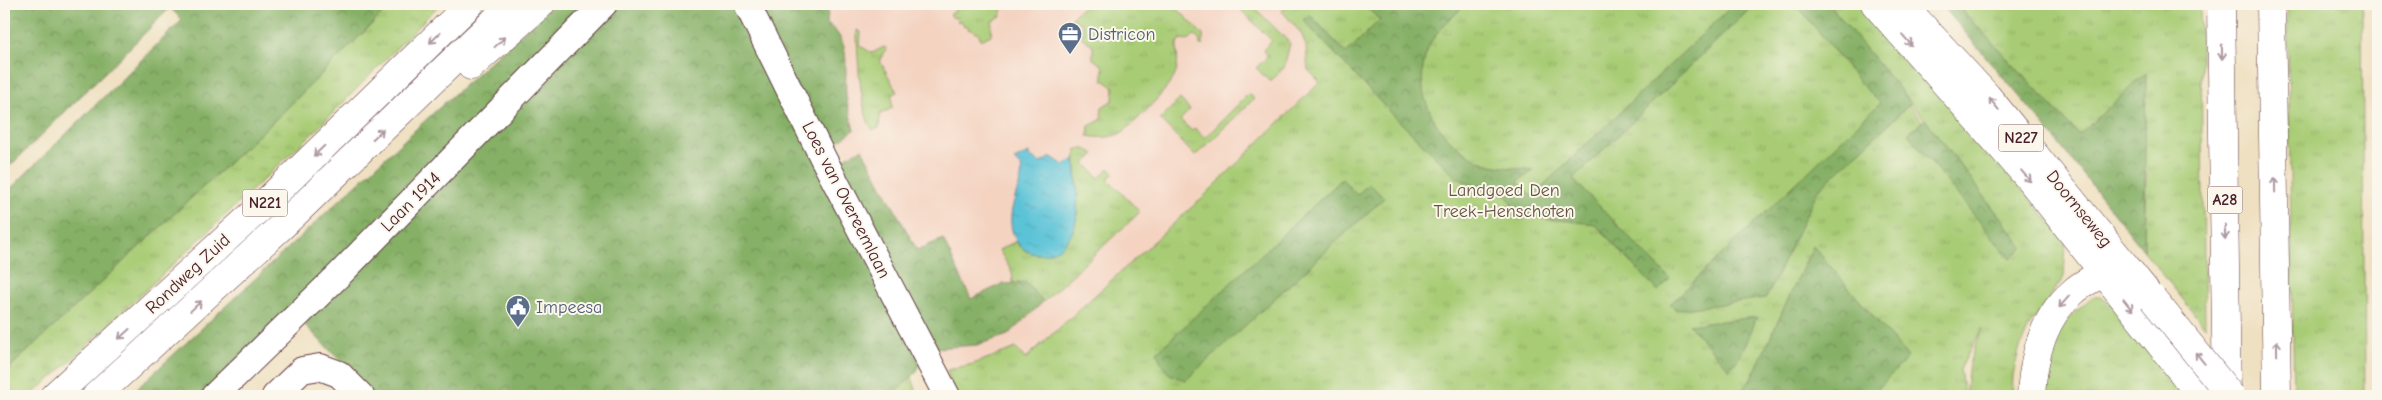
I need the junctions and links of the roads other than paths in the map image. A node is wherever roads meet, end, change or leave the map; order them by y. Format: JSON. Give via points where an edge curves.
{"nodes":[{"id":1,"x":470,"y":4,"type":"edge"},
{"id":2,"x":512,"y":4,"type":"edge"},
{"id":3,"x":541,"y":4,"type":"edge"},
{"id":4,"x":604,"y":4,"type":"edge"},
{"id":5,"x":747,"y":4,"type":"edge"},
{"id":6,"x":1875,"y":4,"type":"edge"},
{"id":7,"x":1902,"y":4,"type":"edge"},
{"id":8,"x":2221,"y":4,"type":"edge"},
{"id":9,"x":2271,"y":4,"type":"edge"},
{"id":10,"x":403,"y":110,"type":"junction"},
{"id":11,"x":2102,"y":273,"type":"junction"},
{"id":12,"x":2135,"y":278,"type":"junction"},
{"id":13,"x":54,"y":396,"type":"edge"},
{"id":14,"x":96,"y":396,"type":"edge"},
{"id":15,"x":214,"y":396,"type":"edge"},
{"id":16,"x":275,"y":396,"type":"edge"},
{"id":17,"x":361,"y":396,"type":"edge"},
{"id":18,"x":947,"y":396,"type":"edge"},
{"id":19,"x":2031,"y":396,"type":"edge"},
{"id":20,"x":2201,"y":396,"type":"edge"},
{"id":21,"x":2229,"y":396,"type":"edge"},
{"id":22,"x":2277,"y":396,"type":"edge"}],
"edges":[{"from":1,"to":13,"type":"main road","name":"Rondweg Zuid","number":"N221","one_way":true,"via":[[258,210]]},
{"from":2,"to":10,"type":"main road","name":"Rondweg Zuid","number":"N221"},
{"from":10,"to":3,"type":"main road","number":"N221","one_way":true,"via":[[480,61]]},
{"from":4,"to":15,"type":"street","name":"Laan 1914","via":[[338,275]]},
{"from":5,"to":18,"type":"street","name":"Loes van Overeemlaan"},
{"from":6,"to":11,"type":"main road","name":"Doornseweg","number":"N227","one_way":true,"via":[[2032,182]]},
{"from":12,"to":7,"type":"main road","name":"Doornseweg","number":"N227","one_way":true,"via":[[1987,96]]},
{"from":8,"to":21,"type":"main road","number":"A28","one_way":true},
{"from":22,"to":9,"type":"main road","one_way":true},
{"from":14,"to":10,"type":"main road","name":"Rondweg Zuid","number":"N221","one_way":true},
{"from":11,"to":12,"type":"main road"},
{"from":11,"to":19,"type":"main road","one_way":true,"via":[[2072,292],[2049,319],[2032,363]]},
{"from":11,"to":20,"type":"main road","name":"Doornseweg","number":"N227","one_way":true},
{"from":21,"to":12,"type":"main road","name":"Doornseweg","number":"N227","one_way":true,"bridge":true},
{"from":16,"to":17,"type":"street","via":[[302,370],[320,367],[338,374]]}]}
